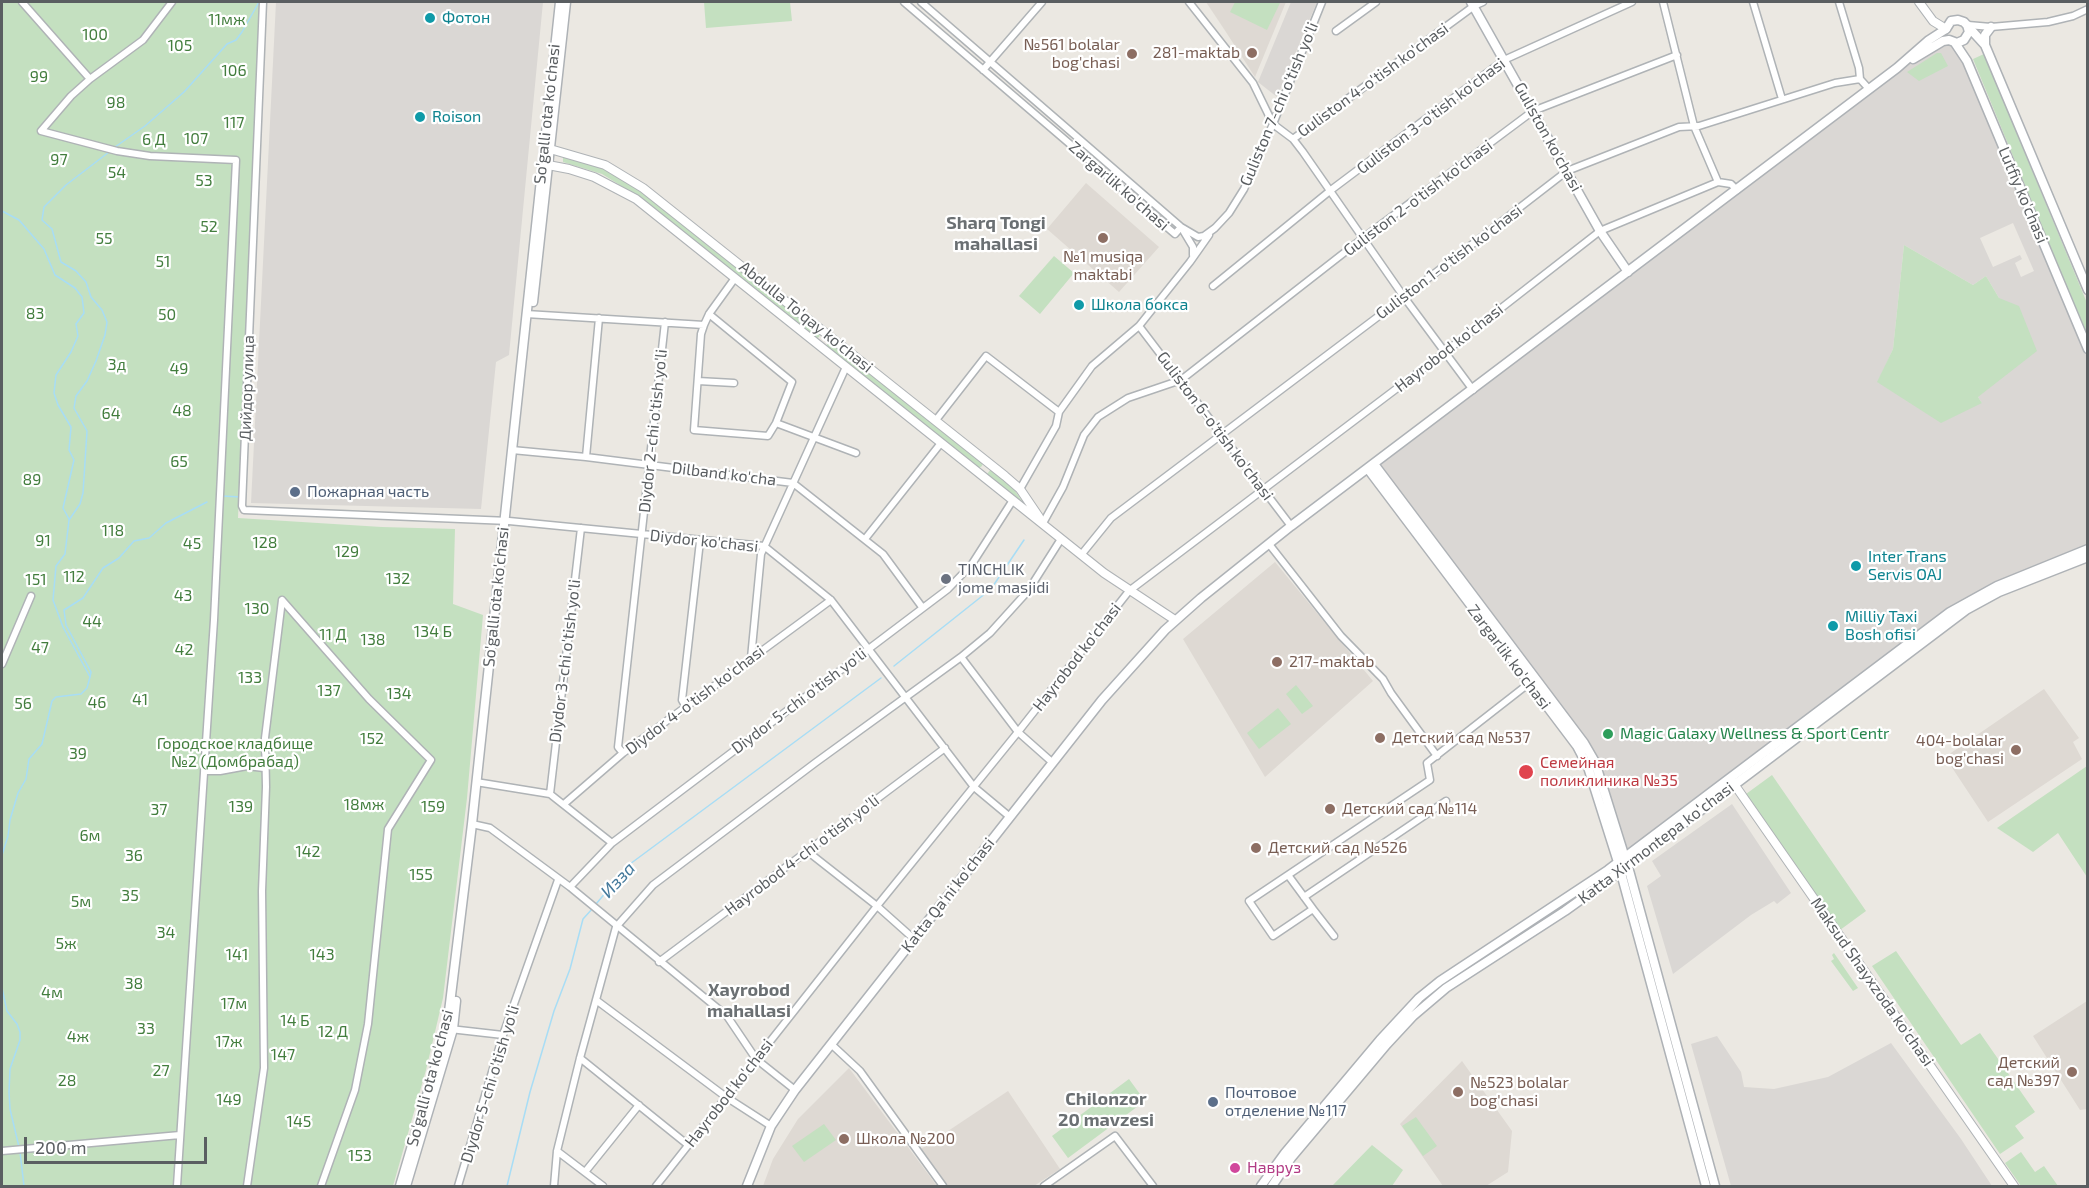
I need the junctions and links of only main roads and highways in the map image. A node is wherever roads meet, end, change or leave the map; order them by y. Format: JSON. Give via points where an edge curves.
{"nodes":[{"id":1,"x":560,"y":2,"type":"edge"},
{"id":2,"x":566,"y":2,"type":"edge"},
{"id":3,"x":1472,"y":4,"type":"edge"},
{"id":4,"x":1967,"y":24,"type":"junction"},
{"id":5,"x":1991,"y":27,"type":"road end"},
{"id":6,"x":1946,"y":29,"type":"junction"},
{"id":7,"x":1952,"y":41,"type":"junction"},
{"id":8,"x":1985,"y":45,"type":"junction"},
{"id":9,"x":1897,"y":68,"type":"junction"},
{"id":10,"x":547,"y":149,"type":"junction"},
{"id":11,"x":1628,"y":272,"type":"junction"},
{"id":12,"x":2088,"y":290,"type":"edge"},
{"id":13,"x":2088,"y":349,"type":"edge"},
{"id":14,"x":1371,"y":466,"type":"junction"},
{"id":15,"x":2088,"y":549,"type":"edge"},
{"id":16,"x":2088,"y":557,"type":"edge"},
{"id":17,"x":1732,"y":781,"type":"junction"},
{"id":18,"x":1623,"y":864,"type":"junction"},
{"id":19,"x":450,"y":1029,"type":"junction"},
{"id":20,"x":400,"y":1186,"type":"edge"},
{"id":21,"x":406,"y":1186,"type":"edge"},
{"id":22,"x":747,"y":1186,"type":"edge"},
{"id":23,"x":1262,"y":1186,"type":"edge"},
{"id":24,"x":1272,"y":1186,"type":"edge"},
{"id":25,"x":1706,"y":1186,"type":"edge"},
{"id":26,"x":1714,"y":1186,"type":"edge"}],
"edges":[{"from":1,"to":10,"type":"main road","name":"So'galli ota ko'chasi"},
{"from":2,"to":10,"type":"main road","name":"So'galli ota ko'chasi"},
{"from":3,"to":11,"type":"main road","name":"Guliston ko'chasi","via":[[1600,231]]},
{"from":4,"to":6,"type":"main road","via":[[1954,20]]},
{"from":4,"to":7,"type":"main road","via":[[1966,39]]},
{"from":4,"to":8,"type":"main road","name":"Lutfiy ko'chasi"},
{"from":5,"to":8,"type":"main road","via":[[1984,35]]},
{"from":6,"to":7,"type":"main road"},
{"from":6,"to":9,"type":"main road"},
{"from":7,"to":9,"type":"main road","via":[[1938,44]]},
{"from":7,"to":13,"type":"main road","name":"Lutfiy ko'chasi","via":[[1967,61]]},
{"from":8,"to":12,"type":"main road","name":"Lutfiy ko'chasi"},
{"from":9,"to":11,"type":"main road","name":"Katta Qa'ni ko'chasi"},
{"from":10,"to":19,"type":"main road","name":"So'galli ota ko'chasi"},
{"from":11,"to":14,"type":"main road","name":"Katta Qa'ni ko'chasi"},
{"from":14,"to":18,"type":"main road","name":"Zargarlik ko'chasi","via":[[1577,746]]},
{"from":14,"to":22,"type":"main road","name":"Katta Qa'ni ko'chasi","via":[[1175,620],[1131,666],[795,1090],[771,1126]]},
{"from":15,"to":17,"type":"main road","name":"Katta Xirmontepa koʻchasi","via":[[1962,604]]},
{"from":16,"to":17,"type":"main road","name":"Katta Xirmontepa koʻchasi","via":[[1999,592],[1966,610]]},
{"from":17,"to":18,"type":"main road","name":"Katta Xirmontepa koʻchasi"},
{"from":18,"to":23,"type":"main road","name":"Katta Xirmontepa koʻchasi","via":[[1440,981],[1406,1011],[1285,1153]]},
{"from":18,"to":24,"type":"main road","name":"Katta Xirmontepa koʻchasi","via":[[1565,911],[1467,972],[1424,1005],[1291,1158]]},
{"from":18,"to":25,"type":"main road","name":"Zargarlik ko'chasi"},
{"from":18,"to":26,"type":"main road","name":"Zargarlik ko'chasi"},
{"from":19,"to":20,"type":"main road","name":"So'galli ota ko'chasi"},
{"from":19,"to":21,"type":"main road","name":"So'galli ota ko'chasi"}]}
